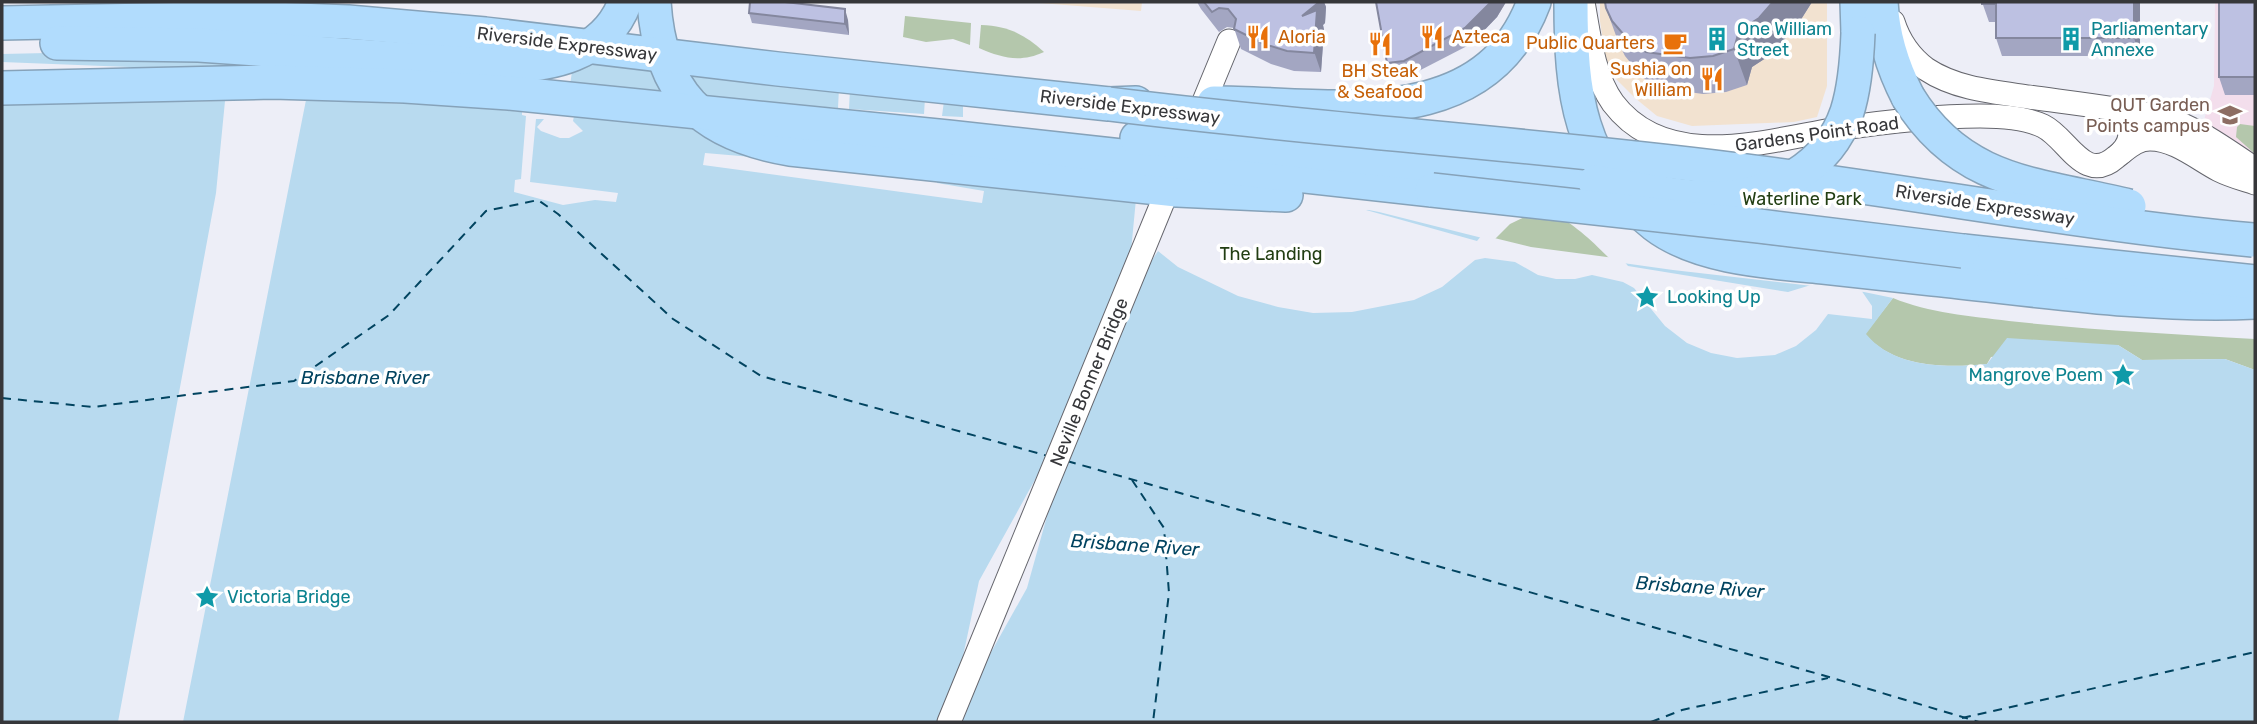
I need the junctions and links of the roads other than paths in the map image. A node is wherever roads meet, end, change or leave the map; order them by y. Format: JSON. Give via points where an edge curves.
{"nodes":[{"id":1,"x":127,"y":2,"type":"edge"},
{"id":2,"x":625,"y":2,"type":"edge"},
{"id":3,"x":654,"y":2,"type":"edge"},
{"id":4,"x":1571,"y":2,"type":"edge"},
{"id":5,"x":1583,"y":2,"type":"edge"},
{"id":6,"x":1881,"y":2,"type":"edge"},
{"id":7,"x":1888,"y":2,"type":"edge"},
{"id":8,"x":1527,"y":16,"type":"edge"},
{"id":9,"x":1857,"y":17,"type":"edge"},
{"id":10,"x":248,"y":18,"type":"junction"},
{"id":11,"x":2,"y":23,"type":"edge"},
{"id":12,"x":1229,"y":41,"type":"dead end"},
{"id":13,"x":2,"y":45,"type":"edge"},
{"id":14,"x":2,"y":69,"type":"edge"},
{"id":15,"x":105,"y":85,"type":"junction"},
{"id":16,"x":2,"y":88,"type":"edge"},
{"id":17,"x":1109,"y":104,"type":"junction"},
{"id":18,"x":2116,"y":109,"type":"junction"},
{"id":19,"x":948,"y":137,"type":"junction"},
{"id":20,"x":2121,"y":153,"type":"junction"},
{"id":21,"x":2255,"y":169,"type":"edge"},
{"id":22,"x":2255,"y":183,"type":"edge"},
{"id":23,"x":1432,"y":190,"type":"junction"},
{"id":24,"x":2254,"y":240,"type":"edge"},
{"id":25,"x":2255,"y":282,"type":"edge"},
{"id":26,"x":2255,"y":302,"type":"edge"},
{"id":27,"x":949,"y":722,"type":"edge"}],
"edges":[{"from":1,"to":10,"type":"highway"},
{"from":2,"to":13,"type":"highway","via":[[608,30],[586,48],[561,60],[534,65],[199,45]]},
{"from":3,"to":23,"type":"highway","via":[[659,44],[672,78],[697,110],[720,128],[777,147],[1177,190],[1339,196]]},
{"from":4,"to":26,"type":"highway","via":[[1577,94],[1588,140],[1616,187],[1650,220],[1699,247],[1781,263],[2130,298]]},
{"from":5,"to":20,"type":"street","name":"Gardens Point Road","via":[[1597,68],[1613,103],[1639,127],[1674,143],[1723,147],[1884,123],[1980,116],[2042,126],[2091,165],[2105,164]]},
{"from":6,"to":24,"type":"highway","bridge":true,"via":[[1887,44],[1908,97],[1943,140],[1968,159],[2029,185],[2137,207]]},
{"from":7,"to":18,"type":"street","via":[[1907,50],[1943,78],[1990,91]]},
{"from":8,"to":17,"type":"highway","bridge":true,"via":[[1502,55],[1480,74],[1448,92],[1420,100],[1346,107]]},
{"from":9,"to":19,"type":"highway","bridge":true,"via":[[1849,106],[1825,151],[1782,184],[1727,197],[1238,145],[1067,134]]},
{"from":10,"to":11,"type":"highway","name":"Riverside Expressway"},
{"from":10,"to":17,"type":"highway","name":"Riverside Expressway","via":[[485,34]]},
{"from":12,"to":27,"type":"street","name":"Neville Bonner Bridge"},
{"from":14,"to":15,"type":"highway","via":[[61,70]]},
{"from":15,"to":16,"type":"highway"},
{"from":15,"to":19,"type":"highway","via":[[273,82],[405,86]]},
{"from":17,"to":24,"type":"highway","name":"Riverside Expressway","bridge":true,"via":[[1730,168],[2138,229]]},
{"from":18,"to":20,"type":"street","via":[[2126,116],[2131,129]]},
{"from":18,"to":21,"type":"street","via":[[2185,125]]},
{"from":19,"to":23,"type":"highway"},
{"from":20,"to":22,"type":"street","name":"Gardens Point Road","via":[[2137,142],[2159,141]]},
{"from":23,"to":25,"type":"highway","bridge":true}]}
